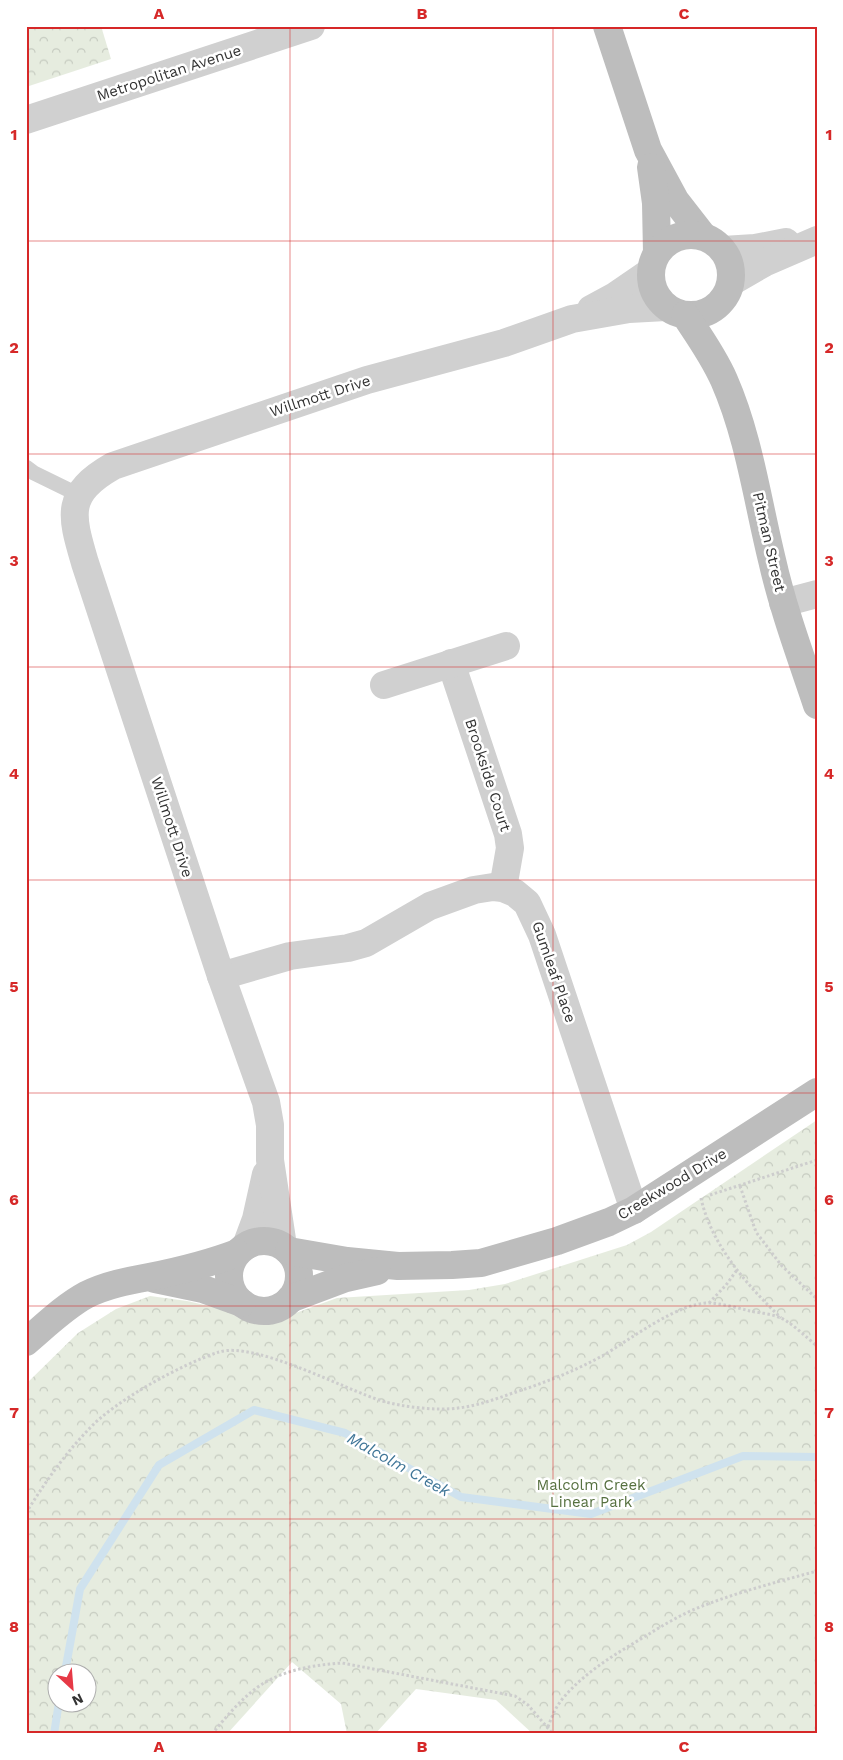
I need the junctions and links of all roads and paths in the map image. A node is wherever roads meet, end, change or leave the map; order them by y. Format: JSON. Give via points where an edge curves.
{"nodes":[{"id":1,"x":311,"y":26,"type":"edge"},
{"id":2,"x":607,"y":26,"type":"edge"},
{"id":3,"x":26,"y":120,"type":"edge"},
{"id":4,"x":648,"y":150,"type":"junction"},
{"id":5,"x":817,"y":238,"type":"edge"},
{"id":6,"x":713,"y":243,"type":"junction"},
{"id":7,"x":654,"y":263,"type":"junction"},
{"id":8,"x":725,"y":293,"type":"junction"},
{"id":9,"x":675,"y":311,"type":"junction"},
{"id":10,"x":572,"y":319,"type":"junction"},
{"id":11,"x":724,"y":379,"type":"junction"},
{"id":12,"x":26,"y":467,"type":"edge"},
{"id":13,"x":79,"y":495,"type":"junction"},
{"id":14,"x":817,"y":594,"type":"edge"},
{"id":15,"x":783,"y":603,"type":"junction"},
{"id":16,"x":506,"y":646,"type":"dead end"},
{"id":17,"x":451,"y":664,"type":"junction"},
{"id":18,"x":384,"y":685,"type":"dead end"},
{"id":19,"x":817,"y":705,"type":"edge"},
{"id":20,"x":503,"y":888,"type":"junction"},
{"id":21,"x":221,"y":976,"type":"junction"},
{"id":22,"x":817,"y":1092,"type":"edge"},
{"id":23,"x":270,"y":1160,"type":"junction"},
{"id":24,"x":817,"y":1160,"type":"edge"},
{"id":25,"x":740,"y":1186,"type":"junction"},
{"id":26,"x":634,"y":1210,"type":"junction"},
{"id":27,"x":241,"y":1249,"type":"junction"},
{"id":28,"x":286,"y":1249,"type":"junction"},
{"id":29,"x":398,"y":1266,"type":"junction"},
{"id":30,"x":737,"y":1270,"type":"junction"},
{"id":31,"x":146,"y":1278,"type":"junction"},
{"id":32,"x":817,"y":1298,"type":"edge"},
{"id":33,"x":290,"y":1299,"type":"junction"},
{"id":34,"x":242,"y":1303,"type":"junction"},
{"id":35,"x":709,"y":1303,"type":"junction"},
{"id":36,"x":782,"y":1318,"type":"junction"},
{"id":37,"x":26,"y":1342,"type":"edge"},
{"id":38,"x":817,"y":1346,"type":"edge"},
{"id":39,"x":26,"y":1513,"type":"edge"},
{"id":40,"x":817,"y":1571,"type":"edge"},
{"id":41,"x":548,"y":1727,"type":"junction"},
{"id":42,"x":212,"y":1734,"type":"edge"},
{"id":43,"x":553,"y":1734,"type":"edge"}],
"edges":[{"from":1,"to":3,"type":"street","name":"Metropolitan Avenue"},
{"from":2,"to":4,"type":"street"},
{"from":4,"to":6,"type":"street","via":[[675,200]]},
{"from":4,"to":7,"type":"street","via":[[656,203]]},
{"from":5,"to":6,"type":"street","via":[[755,248]]},
{"from":5,"to":8,"type":"street","via":[[764,263]]},
{"from":6,"to":7,"type":"street","via":[[690,234],[677,237],[666,243]]},
{"from":6,"to":8,"type":"street","via":[[729,260],[731,271]]},
{"from":7,"to":9,"type":"street","via":[[652,286],[657,297]]},
{"from":7,"to":10,"type":"street","name":"Willmott Drive","via":[[615,296]]},
{"from":8,"to":9,"type":"street","via":[[710,311],[698,315]]},
{"from":8,"to":11,"type":"street","name":"Pitman Street","via":[[720,335]]},
{"from":9,"to":10,"type":"street","name":"Willmott Drive","via":[[629,309]]},
{"from":9,"to":11,"type":"street","name":"Pitman Street","via":[[704,344]]},
{"from":10,"to":13,"type":"street","name":"Willmott Drive","via":[[504,343],[367,380],[113,466],[97,475]]},
{"from":11,"to":15,"type":"street","name":"Pitman Street","via":[[751,461]]},
{"from":12,"to":13,"type":"lane"},
{"from":13,"to":21,"type":"street","name":"Willmott Drive","via":[[74,508],[74,522],[84,563]]},
{"from":14,"to":15,"type":"street"},
{"from":15,"to":19,"type":"street","name":"Pitman Street"},
{"from":16,"to":17,"type":"street"},
{"from":17,"to":18,"type":"street"},
{"from":17,"to":20,"type":"street","name":"Brookside Court","via":[[508,834],[510,848]]},
{"from":20,"to":21,"type":"street","via":[[474,890],[430,906],[366,942],[348,948],[290,956]]},
{"from":20,"to":26,"type":"street","name":"Gumleaf Place","via":[[527,902],[535,917]]},
{"from":21,"to":23,"type":"street","name":"Willmott Drive","via":[[266,1102]]},
{"from":22,"to":26,"type":"street","name":"Creekwood Drive"},
{"from":23,"to":27,"type":"street","name":"Willmott Drive","via":[[256,1219]]},
{"from":23,"to":28,"type":"street","name":"Willmott Drive"},
{"from":24,"to":25,"type":"path"},
{"from":25,"to":30,"type":"path","via":[[701,1198],[711,1226]]},
{"from":25,"to":32,"type":"path","via":[[756,1232],[781,1264]]},
{"from":26,"to":29,"type":"street","name":"Creekwood Drive","via":[[557,1241],[481,1263]]},
{"from":27,"to":28,"type":"street","via":[[264,1241]]},
{"from":27,"to":31,"type":"street","via":[[209,1264]]},
{"from":27,"to":34,"type":"street","via":[[228,1274],[234,1295]]},
{"from":28,"to":29,"type":"street","name":"Creekwood Drive","via":[[346,1262]]},
{"from":28,"to":33,"type":"street","via":[[298,1269],[296,1290]]},
{"from":29,"to":33,"type":"street","name":"Creekwood Drive","via":[[346,1278]]},
{"from":30,"to":35,"type":"path"},
{"from":30,"to":36,"type":"path"},
{"from":31,"to":34,"type":"street","via":[[203,1289]]},
{"from":31,"to":37,"type":"street","via":[[120,1282],[86,1295]]},
{"from":33,"to":34,"type":"street","via":[[282,1306],[261,1311]]},
{"from":35,"to":36,"type":"path"},
{"from":35,"to":39,"type":"path","via":[[668,1316],[599,1358],[537,1385],[457,1408],[419,1407],[383,1401],[295,1366],[236,1350],[221,1352],[140,1391],[89,1428],[40,1489]]},
{"from":36,"to":38,"type":"path"},
{"from":40,"to":41,"type":"path","via":[[698,1607],[665,1624],[584,1677],[563,1697]]},
{"from":41,"to":42,"type":"path","via":[[515,1696],[342,1663],[292,1670],[265,1682]]},
{"from":41,"to":43,"type":"path"}]}
